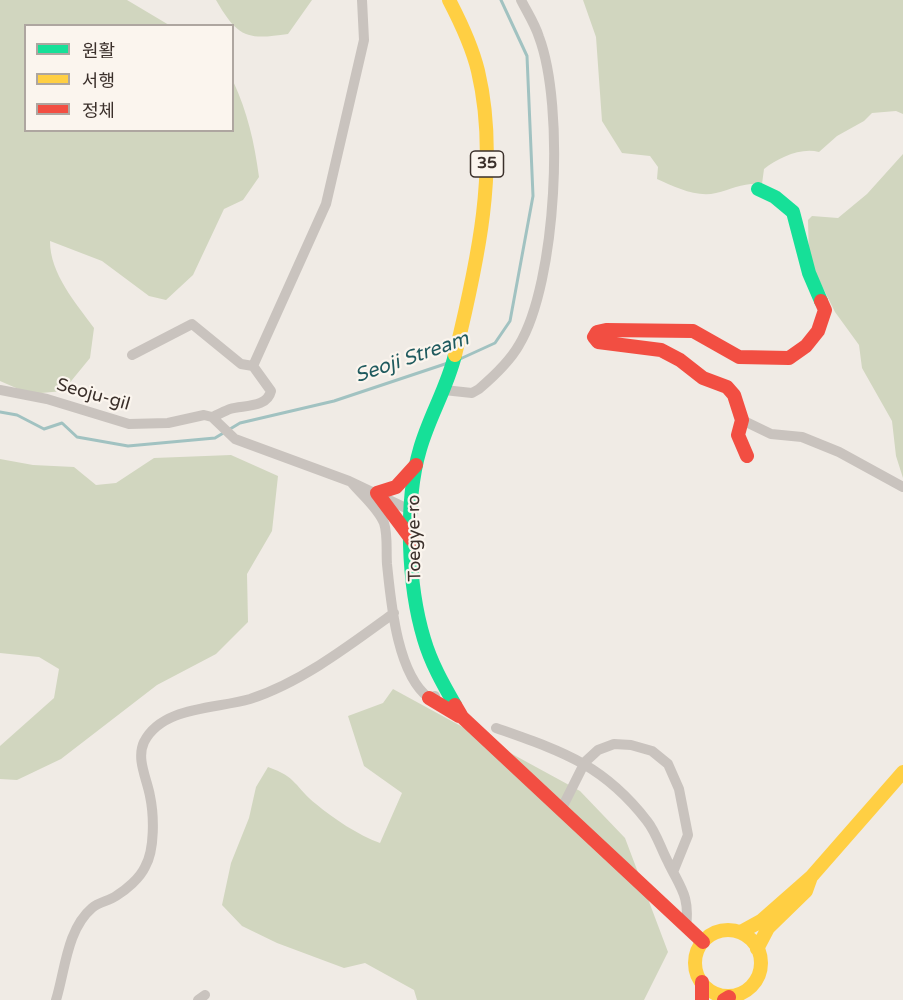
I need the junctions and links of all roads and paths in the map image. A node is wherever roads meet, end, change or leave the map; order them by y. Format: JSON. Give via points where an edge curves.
{"nodes":[{"id":1,"x":362,"y":0,"type":"edge"},
{"id":2,"x":449,"y":0,"type":"edge"},
{"id":3,"x":521,"y":0,"type":"edge"},
{"id":4,"x":758,"y":189,"type":"dead end"},
{"id":5,"x":132,"y":356,"type":"dead end"},
{"id":6,"x":253,"y":366,"type":"junction"},
{"id":7,"x":446,"y":385,"type":"junction"},
{"id":8,"x":0,"y":390,"type":"edge"},
{"id":9,"x":214,"y":419,"type":"junction"},
{"id":10,"x":742,"y":420,"type":"junction"},
{"id":11,"x":747,"y":456,"type":"dead end"},
{"id":12,"x":417,"y":465,"type":"junction"},
{"id":13,"x":349,"y":481,"type":"junction"},
{"id":14,"x":903,"y":487,"type":"edge"},
{"id":15,"x":376,"y":493,"type":"junction"},
{"id":16,"x":410,"y":510,"type":"junction"},
{"id":17,"x":412,"y":541,"type":"junction"},
{"id":18,"x":394,"y":613,"type":"junction"},
{"id":19,"x":447,"y":692,"type":"junction"},
{"id":20,"x":429,"y":698,"type":"junction"},
{"id":21,"x":462,"y":717,"type":"junction"},
{"id":22,"x":496,"y":728,"type":"dead end"},
{"id":23,"x":585,"y":762,"type":"junction"},
{"id":24,"x":903,"y":772,"type":"edge"},
{"id":25,"x":561,"y":810,"type":"junction"},
{"id":26,"x":673,"y":872,"type":"junction"},
{"id":27,"x":811,"y":877,"type":"junction"},
{"id":28,"x":686,"y":927,"type":"junction"},
{"id":29,"x":741,"y":932,"type":"junction"},
{"id":30,"x":703,"y":942,"type":"junction"},
{"id":31,"x":757,"y":949,"type":"junction"},
{"id":32,"x":702,"y":982,"type":"junction"},
{"id":33,"x":749,"y":990,"type":"junction"},
{"id":34,"x":726,"y":998,"type":"edge"},
{"id":35,"x":56,"y":1000,"type":"edge"},
{"id":36,"x":702,"y":1000,"type":"edge"},
{"id":37,"x":762,"y":1000,"type":"edge"}],
"edges":[{"from":1,"to":6,"type":"street","via":[[364,40],[326,204]]},
{"from":2,"to":7,"type":"main road","name":"Toegye-ro","number":"35","via":[[473,49],[486,104],[487,146],[479,242]]},
{"from":3,"to":7,"type":"street","via":[[540,37],[553,112],[554,193],[538,293],[519,347],[489,381],[472,393]]},
{"from":4,"to":10,"type":"main road","via":[[793,211],[800,226],[807,267],[825,310],[818,331],[806,346],[789,358],[752,359],[729,352],[693,331],[606,330],[594,337],[598,342],[661,350],[680,360],[703,378],[727,387],[734,395]]},
{"from":5,"to":6,"type":"street","via":[[192,324],[241,364]]},
{"from":6,"to":9,"type":"street","name":"Seoju-gil","via":[[271,391],[270,397],[262,403],[230,409]]},
{"from":7,"to":12,"type":"main road","name":"Toegye-ro","number":"35"},
{"from":8,"to":9,"type":"street","name":"Seoju-gil","via":[[47,399],[129,424],[168,423],[204,415]]},
{"from":9,"to":13,"type":"street","via":[[236,439]]},
{"from":10,"to":11,"type":"main road","via":[[738,435]]},
{"from":10,"to":14,"type":"street","via":[[771,434],[802,437],[839,452]]},
{"from":12,"to":15,"type":"main road","via":[[396,487]]},
{"from":12,"to":16,"type":"main road","name":"Toegye-ro","number":"35"},
{"from":13,"to":15,"type":"street"},
{"from":13,"to":18,"type":"street","via":[[384,522]]},
{"from":15,"to":16,"type":"street"},
{"from":15,"to":17,"type":"main road"},
{"from":16,"to":17,"type":"main road","name":"Toegye-ro"},
{"from":17,"to":19,"type":"main road","name":"Toegye-ro","via":[[423,638]]},
{"from":18,"to":20,"type":"street","via":[[410,677]]},
{"from":18,"to":35,"type":"street","via":[[276,688],[250,699],[166,720],[151,733],[141,751],[150,797],[149,858],[134,881],[90,909],[81,922],[69,949]]},
{"from":19,"to":20,"type":"street"},
{"from":19,"to":21,"type":"main road","name":"Toegye-ro"},
{"from":20,"to":21,"type":"main road"},
{"from":21,"to":25,"type":"main road","name":"Toegye-ro"},
{"from":22,"to":23,"type":"street"},
{"from":23,"to":25,"type":"street"},
{"from":23,"to":26,"type":"street","via":[[613,784],[648,822]]},
{"from":23,"to":26,"type":"street","via":[[598,750],[614,744],[652,751],[668,764],[679,789],[688,835]]},
{"from":24,"to":27,"type":"main road"},
{"from":25,"to":28,"type":"main road","name":"Toegye-ro"},
{"from":26,"to":28,"type":"street","via":[[689,905]]},
{"from":27,"to":29,"type":"main road","via":[[761,922]]},
{"from":27,"to":31,"type":"main road","via":[[806,891],[768,928]]},
{"from":28,"to":30,"type":"main road","name":"Toegye-ro"},
{"from":29,"to":30,"type":"main road","via":[[722,930]]},
{"from":29,"to":31,"type":"main road","via":[[754,940]]},
{"from":30,"to":32,"type":"main road","via":[[696,962]]},
{"from":31,"to":33,"type":"main road","via":[[760,969]]},
{"from":32,"to":34,"type":"main road"},
{"from":32,"to":36,"type":"main road"},
{"from":33,"to":34,"type":"main road"},
{"from":33,"to":37,"type":"main road"}]}
